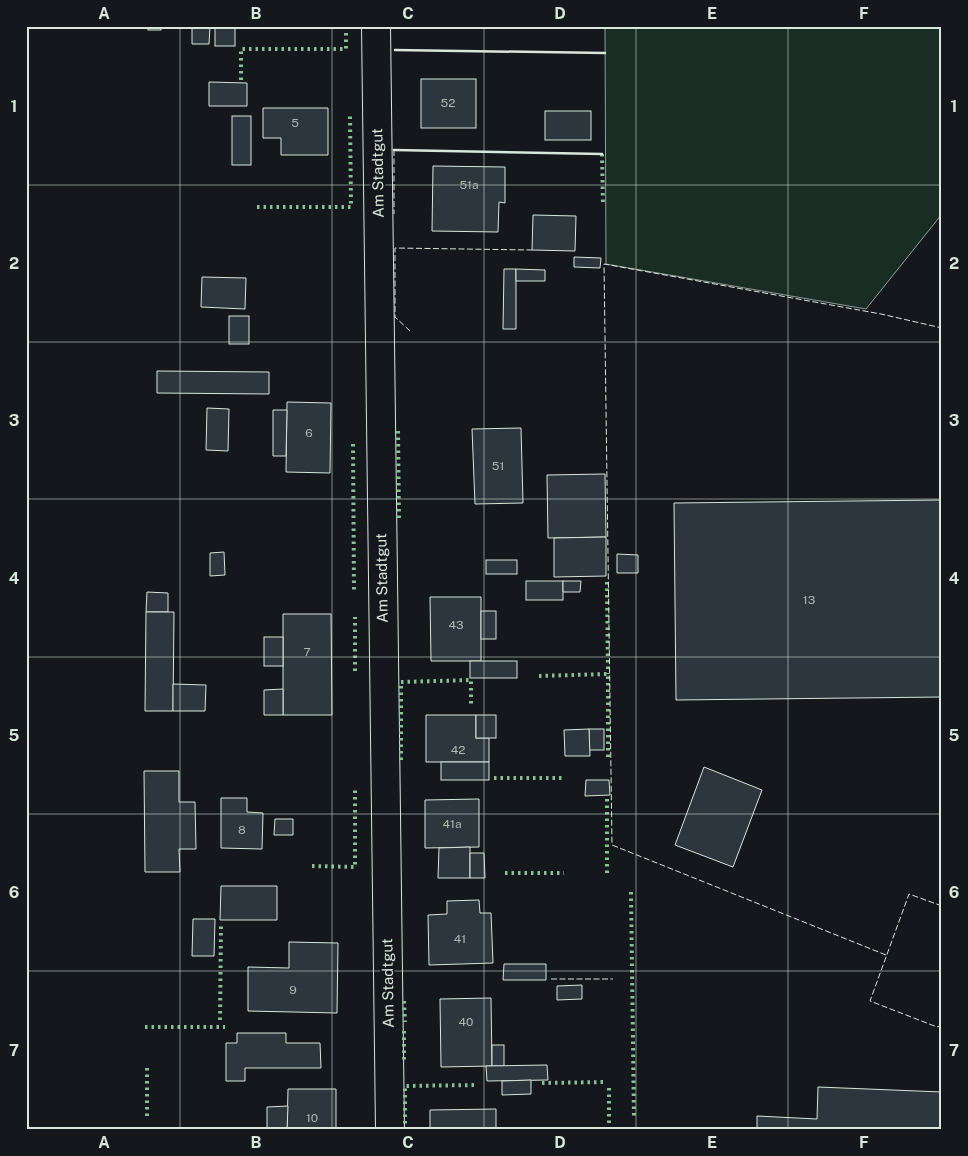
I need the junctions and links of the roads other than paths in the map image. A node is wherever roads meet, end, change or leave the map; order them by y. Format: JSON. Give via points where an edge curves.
{"nodes":[{"id":1,"x":376,"y":26,"type":"edge"},
{"id":2,"x":390,"y":1130,"type":"edge"}],
"edges":[{"from":1,"to":2,"type":"street","name":"Am Stadtgut"}]}
